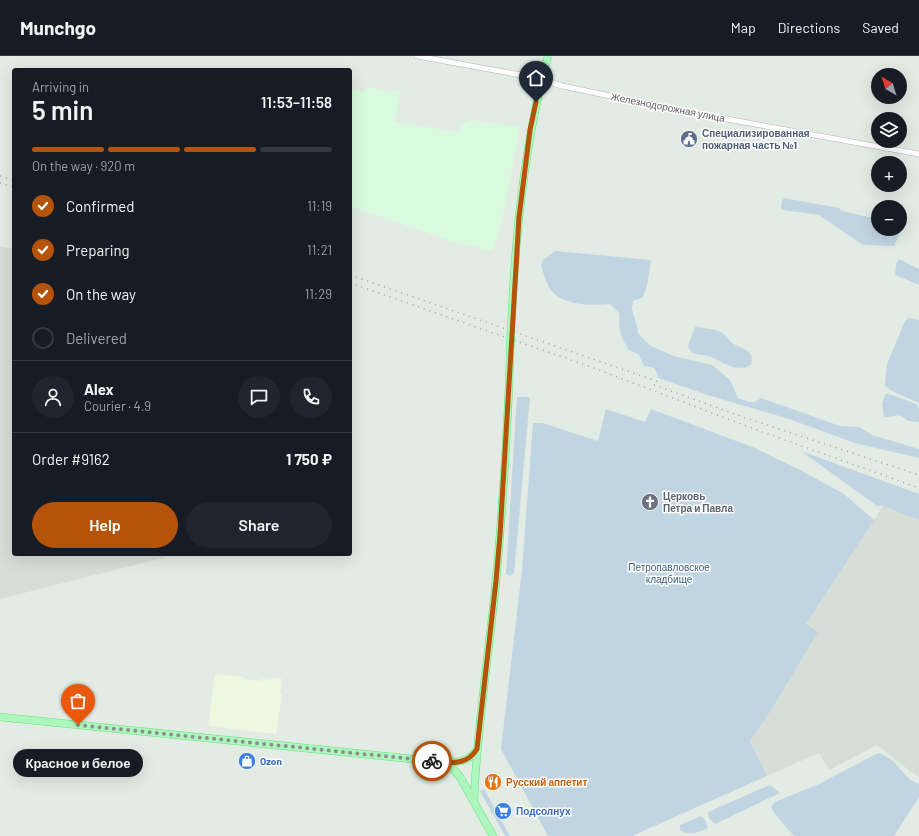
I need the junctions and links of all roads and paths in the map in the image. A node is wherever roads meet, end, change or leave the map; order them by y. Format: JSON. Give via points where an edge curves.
{"nodes":[{"id":1,"x":417,"y":56,"type":"edge"},
{"id":2,"x":548,"y":56,"type":"edge"},
{"id":3,"x":919,"y":154,"type":"edge"},
{"id":4,"x":0,"y":717,"type":"edge"},
{"id":5,"x":477,"y":749,"type":"junction"},
{"id":6,"x":442,"y":762,"type":"junction"},
{"id":7,"x":474,"y":800,"type":"junction"},
{"id":8,"x":493,"y":836,"type":"edge"}],
"edges":[{"from":1,"to":3,"type":"street","name":"Железнодорожная улица","via":[[532,77],[562,86],[688,112]]},
{"from":2,"to":5,"type":"main road","bridge":true,"via":[[530,130],[525,168],[514,280],[496,581]]},
{"from":4,"to":6,"type":"main road"},
{"from":5,"to":6,"type":"main road","via":[[464,761]]},
{"from":5,"to":7,"type":"main road"},
{"from":6,"to":7,"type":"main road","via":[[460,777]]},
{"from":7,"to":8,"type":"main road"}]}
